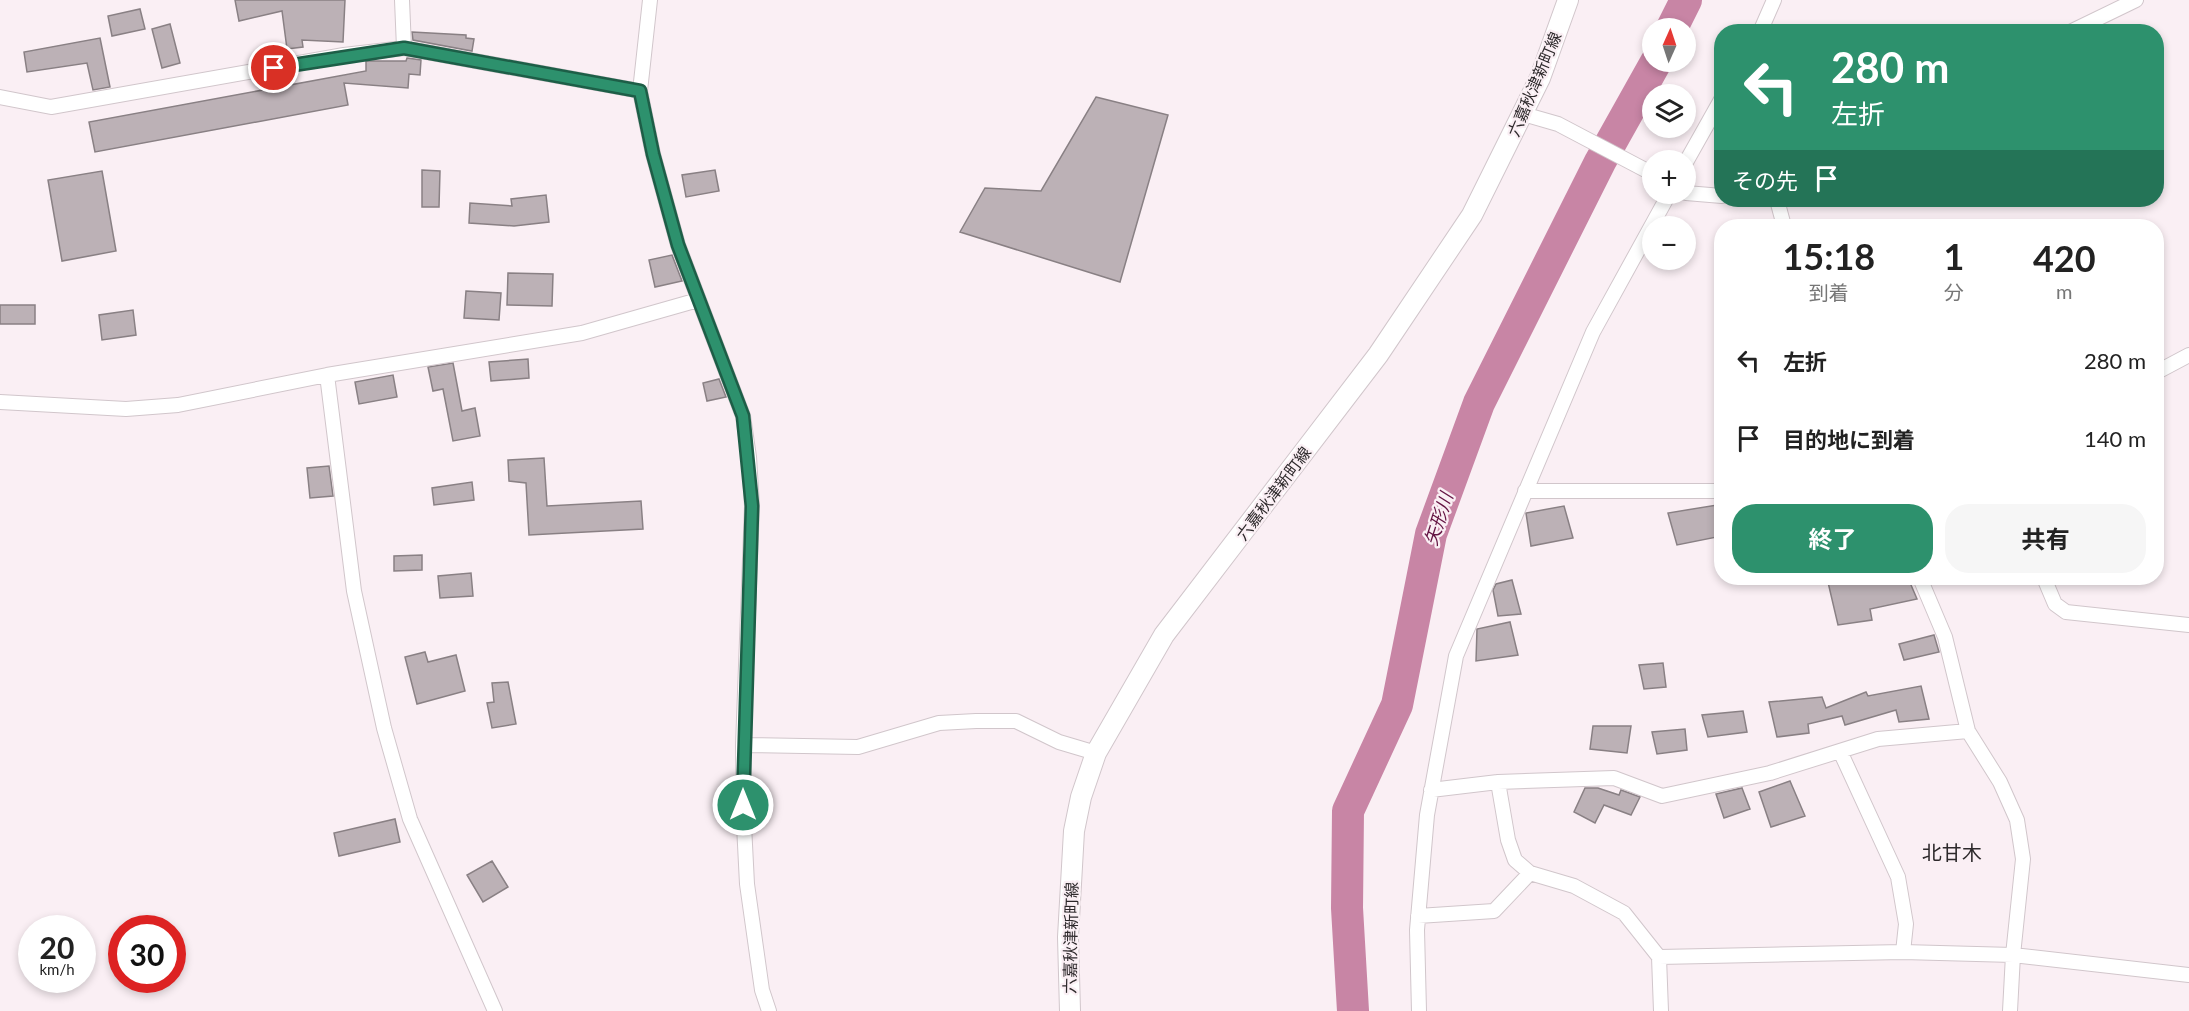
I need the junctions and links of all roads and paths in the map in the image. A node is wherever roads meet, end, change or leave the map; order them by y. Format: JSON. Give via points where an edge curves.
{"nodes":[{"id":1,"x":402,"y":0,"type":"edge"},
{"id":2,"x":650,"y":0,"type":"edge"},
{"id":3,"x":1568,"y":0,"type":"edge"},
{"id":4,"x":1774,"y":0,"type":"edge"},
{"id":5,"x":2136,"y":0,"type":"edge"},
{"id":6,"x":1764,"y":24,"type":"edge"},
{"id":7,"x":2086,"y":24,"type":"edge"},
{"id":8,"x":404,"y":48,"type":"junction"},
{"id":9,"x":640,"y":91,"type":"junction"},
{"id":10,"x":0,"y":97,"type":"edge"},
{"id":11,"x":1714,"y":112,"type":"edge"},
{"id":12,"x":1523,"y":114,"type":"junction"},
{"id":13,"x":1693,"y":150,"type":"edge"},
{"id":14,"x":1642,"y":168,"type":"edge"},
{"id":15,"x":1696,"y":194,"type":"edge"},
{"id":16,"x":1714,"y":195,"type":"edge"},
{"id":17,"x":1663,"y":204,"type":"edge"},
{"id":18,"x":698,"y":300,"type":"junction"},
{"id":19,"x":2189,"y":355,"type":"edge"},
{"id":20,"x":2164,"y":368,"type":"edge"},
{"id":21,"x":327,"y":375,"type":"junction"},
{"id":22,"x":0,"y":402,"type":"edge"},
{"id":23,"x":1525,"y":491,"type":"junction"},
{"id":24,"x":1714,"y":491,"type":"edge"},
{"id":25,"x":1924,"y":585,"type":"edge"},
{"id":26,"x":2047,"y":585,"type":"edge"},
{"id":27,"x":2189,"y":625,"type":"edge"},
{"id":28,"x":1968,"y":731,"type":"junction"},
{"id":29,"x":743,"y":745,"type":"junction"},
{"id":30,"x":1839,"y":751,"type":"junction"},
{"id":31,"x":1096,"y":753,"type":"junction"},
{"id":32,"x":1498,"y":782,"type":"junction"},
{"id":33,"x":1431,"y":790,"type":"junction"},
{"id":34,"x":1530,"y":873,"type":"junction"},
{"id":35,"x":1418,"y":916,"type":"junction"},
{"id":36,"x":1903,"y":952,"type":"junction"},
{"id":37,"x":2013,"y":955,"type":"junction"},
{"id":38,"x":1659,"y":957,"type":"junction"},
{"id":39,"x":2189,"y":975,"type":"edge"},
{"id":40,"x":495,"y":1011,"type":"edge"},
{"id":41,"x":769,"y":1011,"type":"edge"},
{"id":42,"x":1070,"y":1011,"type":"edge"},
{"id":43,"x":1419,"y":1011,"type":"edge"},
{"id":44,"x":1661,"y":1011,"type":"edge"},
{"id":45,"x":2010,"y":1011,"type":"edge"}],
"edges":[{"from":1,"to":8,"type":"street"},
{"from":2,"to":9,"type":"street"},
{"from":3,"to":12,"type":"main road","name":"六嘉秋津新町線"},
{"from":4,"to":6,"type":"street"},
{"from":5,"to":7,"type":"street"},
{"from":8,"to":9,"type":"street"},
{"from":8,"to":10,"type":"street","via":[[51,107]]},
{"from":9,"to":18,"type":"street","via":[[678,245]]},
{"from":11,"to":13,"type":"street"},
{"from":12,"to":14,"type":"street","via":[[1558,124]]},
{"from":12,"to":31,"type":"main road","name":"六嘉秋津新町線","via":[[1472,215],[1378,354],[1164,635]]},
{"from":15,"to":16,"type":"street"},
{"from":17,"to":23,"type":"street","via":[[1593,332]]},
{"from":18,"to":21,"type":"street","via":[[582,333]]},
{"from":18,"to":29,"type":"street","via":[[743,416],[749,457],[752,506]]},
{"from":19,"to":20,"type":"street"},
{"from":21,"to":22,"type":"street","via":[[178,405],[126,409]]},
{"from":21,"to":40,"type":"street","via":[[354,591],[384,728],[410,819]]},
{"from":23,"to":24,"type":"street"},
{"from":23,"to":33,"type":"street","via":[[1456,656]]},
{"from":25,"to":28,"type":"street","via":[[1945,637]]},
{"from":26,"to":27,"type":"street","via":[[2055,604],[2066,612]]},
{"from":28,"to":30,"type":"street","via":[[1878,739]]},
{"from":28,"to":37,"type":"street","via":[[2000,782],[2017,820],[2024,859]]},
{"from":29,"to":31,"type":"street","via":[[858,747],[939,723],[986,721],[1016,722],[1059,742]]},
{"from":29,"to":41,"type":"street","via":[[747,884],[762,990]]},
{"from":30,"to":32,"type":"street","via":[[1770,773],[1662,796],[1614,778]]},
{"from":30,"to":36,"type":"street","via":[[1898,877],[1906,924]]},
{"from":31,"to":42,"type":"main road","name":"六嘉秋津新町線","via":[[1074,831],[1068,937]]},
{"from":32,"to":33,"type":"street"},
{"from":32,"to":34,"type":"street","via":[[1515,860]]},
{"from":33,"to":35,"type":"street"},
{"from":34,"to":35,"type":"street","via":[[1494,911]]},
{"from":34,"to":38,"type":"street","via":[[1574,886],[1624,913]]},
{"from":35,"to":43,"type":"street"},
{"from":36,"to":37,"type":"street"},
{"from":36,"to":38,"type":"street"},
{"from":37,"to":39,"type":"street"},
{"from":37,"to":45,"type":"street"},
{"from":38,"to":44,"type":"street"}]}
